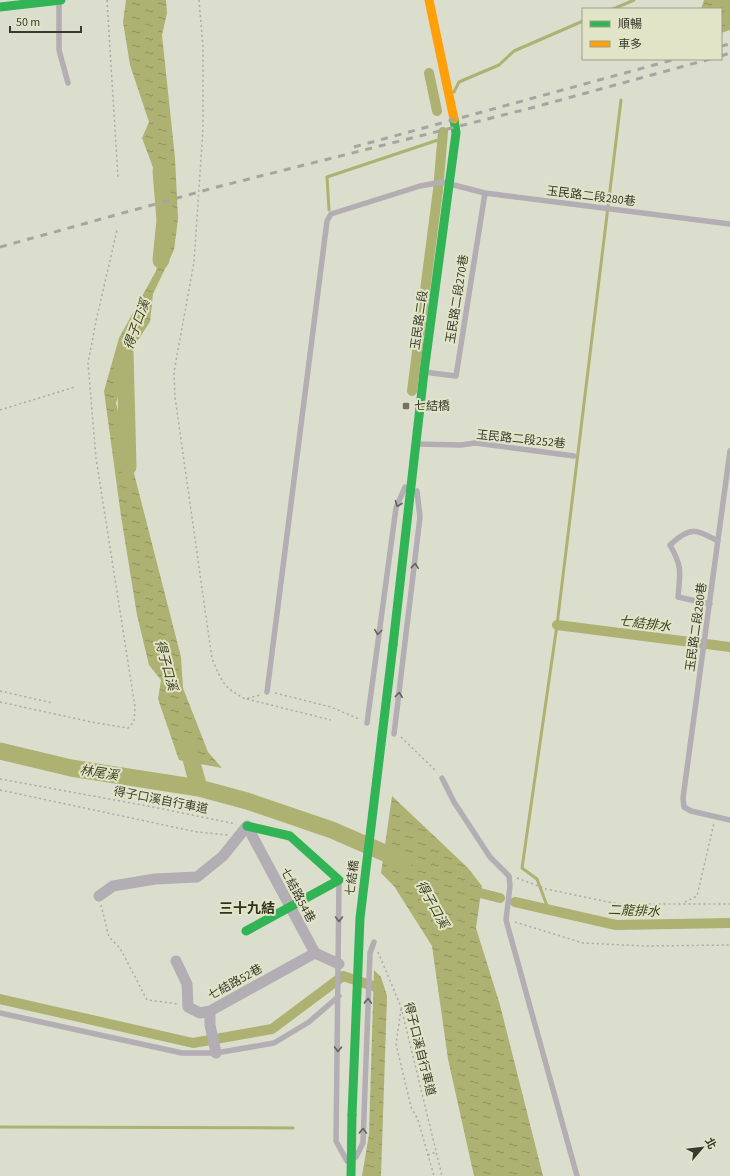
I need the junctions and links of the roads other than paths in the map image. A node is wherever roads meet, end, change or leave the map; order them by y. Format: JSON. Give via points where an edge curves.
{"nodes":[{"id":1,"x":60,"y":0,"type":"edge"},
{"id":2,"x":429,"y":0,"type":"edge"},
{"id":3,"x":0,"y":7,"type":"edge"},
{"id":4,"x":68,"y":83,"type":"dead end"},
{"id":5,"x":450,"y":184,"type":"junction"},
{"id":6,"x":485,"y":193,"type":"junction"},
{"id":7,"x":730,"y":224,"type":"edge"},
{"id":8,"x":424,"y":372,"type":"junction"},
{"id":9,"x":417,"y":444,"type":"junction"},
{"id":10,"x":730,"y":451,"type":"edge"},
{"id":11,"x":574,"y":456,"type":"dead end"},
{"id":12,"x":414,"y":468,"type":"junction"},
{"id":13,"x":718,"y":541,"type":"junction"},
{"id":14,"x":710,"y":604,"type":"junction"},
{"id":15,"x":393,"y":645,"type":"joint"},
{"id":16,"x":267,"y":692,"type":"road end"},
{"id":17,"x":368,"y":723,"type":"dead end"},
{"id":18,"x":394,"y":734,"type":"dead end"},
{"id":19,"x":442,"y":778,"type":"dead end"},
{"id":20,"x":730,"y":820,"type":"edge"},
{"id":21,"x":247,"y":826,"type":"junction"},
{"id":22,"x":339,"y":880,"type":"junction"},
{"id":23,"x":99,"y":896,"type":"road end"},
{"id":24,"x":289,"y":907,"type":"junction"},
{"id":25,"x":246,"y":931,"type":"dead end"},
{"id":26,"x":374,"y":942,"type":"road end"},
{"id":27,"x":315,"y":953,"type":"junction"},
{"id":28,"x":176,"y":961,"type":"dead end"},
{"id":29,"x":339,"y":964,"type":"junction"},
{"id":30,"x":339,"y":996,"type":"junction"},
{"id":31,"x":210,"y":1011,"type":"junction"},
{"id":32,"x":0,"y":1013,"type":"edge"},
{"id":33,"x":216,"y":1053,"type":"junction"},
{"id":34,"x":351,"y":1172,"type":"edge"},
{"id":35,"x":577,"y":1176,"type":"edge"}],
"edges":[{"from":1,"to":3,"type":"street"},
{"from":1,"to":4,"type":"lane","via":[[59,50]]},
{"from":2,"to":5,"type":"street","name":"玉民路二段","via":[[456,133]]},
{"from":5,"to":6,"type":"lane","name":"玉民路二段280巷"},
{"from":5,"to":8,"type":"street","name":"玉民路二段"},
{"from":5,"to":16,"type":"lane","name":"玉民路二段280巷","via":[[442,182],[420,186],[331,214],[327,221]]},
{"from":6,"to":7,"type":"lane","name":"玉民路二段280巷"},
{"from":6,"to":8,"type":"lane","name":"玉民路二段270巷","via":[[456,376]]},
{"from":8,"to":9,"type":"street","name":"玉民路二段"},
{"from":9,"to":11,"type":"lane","name":"玉民路二段252巷","via":[[475,443]]},
{"from":9,"to":12,"type":"street","name":"玉民路二段"},
{"from":10,"to":13,"type":"lane","name":"玉民路二段280巷"},
{"from":12,"to":15,"type":"street","name":"玉民路二段"},
{"from":12,"to":17,"type":"lane","one_way":true,"via":[[396,508]]},
{"from":18,"to":12,"type":"lane","one_way":true,"via":[[420,516]]},
{"from":13,"to":14,"type":"lane","name":"玉民路二段280巷"},
{"from":13,"to":14,"type":"lane","via":[[699,531],[690,530],[670,545],[679,562],[678,597]]},
{"from":14,"to":20,"type":"lane","name":"玉民路二段280巷","via":[[683,798],[684,807],[691,811]]},
{"from":15,"to":34,"type":"street","name":"七結橋","bridge":true,"via":[[360,918]]},
{"from":19,"to":35,"type":"lane","via":[[454,802],[490,858],[509,876],[506,920]]},
{"from":21,"to":22,"type":"street","via":[[290,836]]},
{"from":21,"to":23,"type":"street","via":[[222,856],[197,877],[155,879],[113,886]]},
{"from":21,"to":24,"type":"street","name":"七結路54巷"},
{"from":22,"to":24,"type":"street"},
{"from":22,"to":29,"type":"lane","one_way":true},
{"from":24,"to":25,"type":"street"},
{"from":24,"to":27,"type":"street","name":"七結路54巷"},
{"from":34,"to":26,"type":"lane","one_way":true,"via":[[362,1143],[370,953]]},
{"from":27,"to":29,"type":"street"},
{"from":27,"to":31,"type":"street","name":"七結路52巷"},
{"from":28,"to":31,"type":"street","name":"七結路52巷","via":[[187,984],[188,1007],[200,1013]]},
{"from":29,"to":30,"type":"lane"},
{"from":30,"to":33,"type":"lane","via":[[309,1022],[274,1043]]},
{"from":30,"to":34,"type":"lane","one_way":true,"via":[[336,1141]]},
{"from":31,"to":33,"type":"street"},
{"from":32,"to":33,"type":"lane","via":[[182,1054]]}]}
